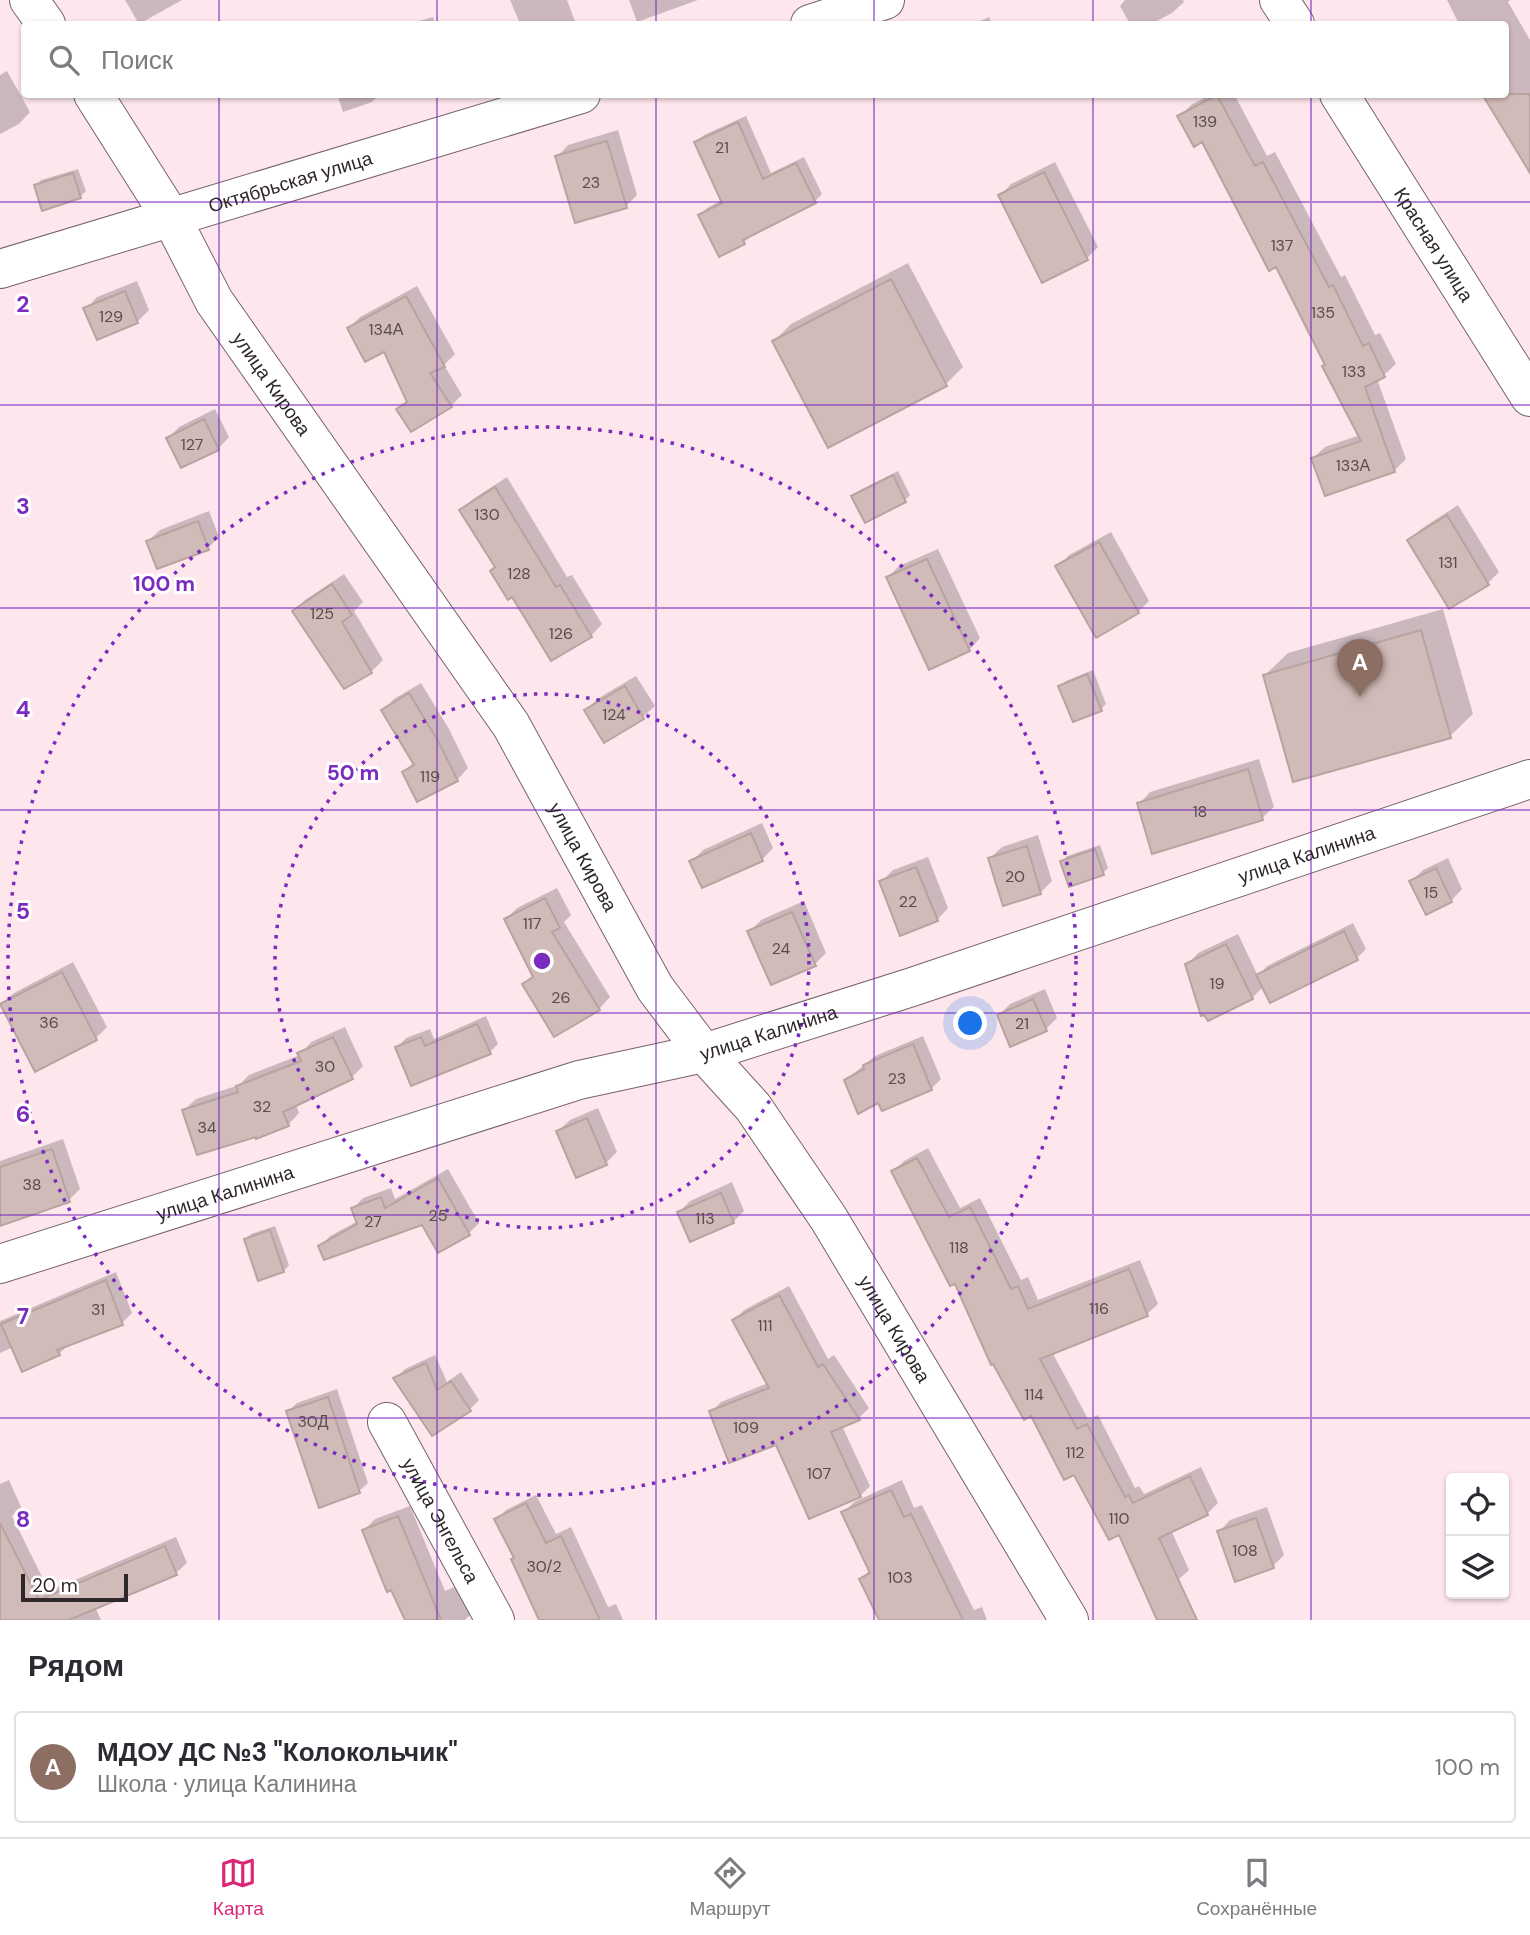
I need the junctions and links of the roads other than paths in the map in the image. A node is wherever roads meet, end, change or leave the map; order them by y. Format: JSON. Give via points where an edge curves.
{"nodes":[{"id":1,"x":29,"y":0,"type":"edge"},
{"id":2,"x":885,"y":0,"type":"edge"},
{"id":3,"x":1279,"y":0,"type":"edge"},
{"id":4,"x":44,"y":21,"type":"edge"},
{"id":5,"x":819,"y":21,"type":"edge"},
{"id":6,"x":1293,"y":21,"type":"edge"},
{"id":7,"x":96,"y":98,"type":"edge"},
{"id":8,"x":568,"y":98,"type":"edge"},
{"id":9,"x":1342,"y":98,"type":"edge"},
{"id":10,"x":172,"y":219,"type":"junction"},
{"id":11,"x":0,"y":269,"type":"edge"},
{"id":12,"x":1530,"y":397,"type":"edge"},
{"id":13,"x":1530,"y":779,"type":"edge"},
{"id":14,"x":704,"y":1053,"type":"junction"},
{"id":15,"x":0,"y":1264,"type":"edge"},
{"id":16,"x":387,"y":1422,"type":"dead end"},
{"id":17,"x":495,"y":1620,"type":"edge"},
{"id":18,"x":1069,"y":1620,"type":"edge"}],
"edges":[{"from":1,"to":4,"type":"street"},
{"from":2,"to":5,"type":"street"},
{"from":3,"to":6,"type":"street"},
{"from":7,"to":10,"type":"street","name":"улица Кирова"},
{"from":8,"to":10,"type":"street","name":"Октябрьская улица"},
{"from":9,"to":12,"type":"street","name":"Красная улица"},
{"from":10,"to":11,"type":"street","name":"Октябрьская улица"},
{"from":10,"to":14,"type":"street","name":"улица Кирова","via":[[214,301],[512,725],[655,988]]},
{"from":13,"to":14,"type":"street","name":"улица Калинина"},
{"from":14,"to":15,"type":"street","name":"улица Калинина","via":[[579,1080]]},
{"from":14,"to":18,"type":"street","name":"улица Кирова","via":[[753,1107],[829,1219]]},
{"from":16,"to":17,"type":"street","name":"улица Энгельса"}]}
